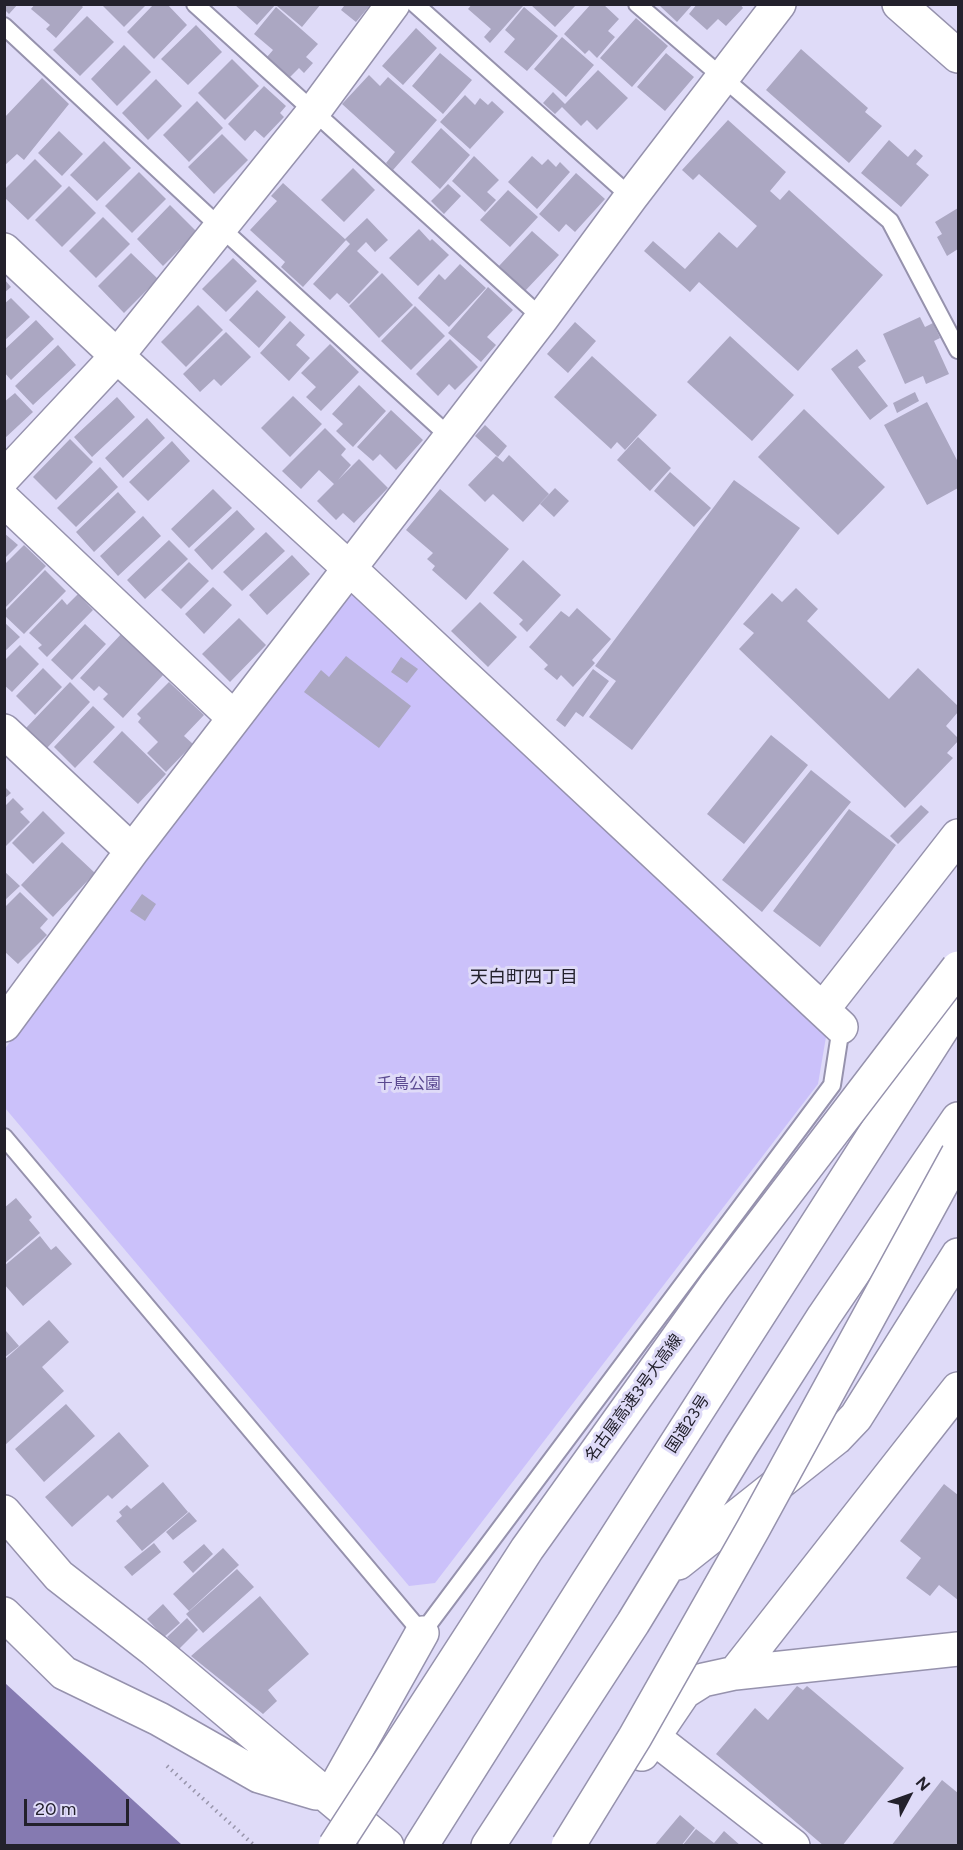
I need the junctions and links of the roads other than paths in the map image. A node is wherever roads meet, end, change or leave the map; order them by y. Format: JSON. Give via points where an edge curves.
{"nodes":[{"id":1,"x":195,"y":4,"type":"edge"},
{"id":2,"x":393,"y":4,"type":"edge"},
{"id":3,"x":415,"y":4,"type":"edge"},
{"id":4,"x":638,"y":4,"type":"edge"},
{"id":5,"x":779,"y":4,"type":"edge"},
{"id":6,"x":899,"y":4,"type":"edge"},
{"id":7,"x":4,"y":26,"type":"edge"},
{"id":8,"x":958,"y":56,"type":"edge"},
{"id":9,"x":722,"y":78,"type":"junction"},
{"id":10,"x":314,"y":111,"type":"junction"},
{"id":11,"x":631,"y":197,"type":"junction"},
{"id":12,"x":221,"y":228,"type":"junction"},
{"id":13,"x":4,"y":250,"type":"edge"},
{"id":14,"x":542,"y":318,"type":"junction"},
{"id":15,"x":958,"y":350,"type":"edge"},
{"id":16,"x":117,"y":356,"type":"junction"},
{"id":17,"x":450,"y":437,"type":"junction"},
{"id":18,"x":4,"y":477,"type":"edge"},
{"id":19,"x":4,"y":500,"type":"edge"},
{"id":20,"x":350,"y":568,"type":"junction"},
{"id":21,"x":234,"y":718,"type":"junction"},
{"id":22,"x":4,"y":732,"type":"edge"},
{"id":23,"x":958,"y":836,"type":"edge"},
{"id":24,"x":132,"y":851,"type":"junction"},
{"id":25,"x":958,"y":968,"type":"edge"},
{"id":26,"x":15,"y":987,"type":"edge"},
{"id":27,"x":958,"y":1004,"type":"edge"},
{"id":28,"x":832,"y":1018,"type":"junction"},
{"id":29,"x":4,"y":1025,"type":"edge"},
{"id":30,"x":958,"y":1119,"type":"edge"},
{"id":31,"x":4,"y":1137,"type":"edge"},
{"id":32,"x":958,"y":1154,"type":"edge"},
{"id":33,"x":958,"y":1256,"type":"edge"},
{"id":34,"x":958,"y":1389,"type":"edge"},
{"id":35,"x":4,"y":1512,"type":"edge"},
{"id":36,"x":662,"y":1576,"type":"junction"},
{"id":37,"x":4,"y":1614,"type":"edge"},
{"id":38,"x":422,"y":1633,"type":"junction"},
{"id":39,"x":958,"y":1649,"type":"edge"},
{"id":40,"x":735,"y":1673,"type":"junction"},
{"id":41,"x":653,"y":1737,"type":"junction"},
{"id":42,"x":330,"y":1797,"type":"junction"},
{"id":43,"x":335,"y":1845,"type":"edge"},
{"id":44,"x":387,"y":1845,"type":"edge"},
{"id":45,"x":421,"y":1845,"type":"edge"},
{"id":46,"x":488,"y":1845,"type":"edge"},
{"id":47,"x":568,"y":1845,"type":"edge"},
{"id":48,"x":586,"y":1845,"type":"edge"},
{"id":49,"x":793,"y":1845,"type":"edge"}],
"edges":[{"from":1,"to":10,"type":"lane"},
{"from":2,"to":10,"type":"main road"},
{"from":3,"to":11,"type":"lane"},
{"from":4,"to":9,"type":"lane"},
{"from":5,"to":9,"type":"main road"},
{"from":6,"to":8,"type":"main road"},
{"from":7,"to":12,"type":"lane"},
{"from":9,"to":11,"type":"main road"},
{"from":9,"to":15,"type":"lane","via":[[890,221]]},
{"from":10,"to":12,"type":"main road"},
{"from":10,"to":14,"type":"lane"},
{"from":11,"to":14,"type":"main road"},
{"from":12,"to":16,"type":"main road"},
{"from":12,"to":17,"type":"lane"},
{"from":13,"to":16,"type":"main road"},
{"from":14,"to":17,"type":"main road"},
{"from":16,"to":18,"type":"main road"},
{"from":16,"to":20,"type":"main road"},
{"from":17,"to":20,"type":"main road"},
{"from":19,"to":21,"type":"main road"},
{"from":20,"to":21,"type":"main road"},
{"from":20,"to":28,"type":"main road"},
{"from":21,"to":24,"type":"main road"},
{"from":22,"to":24,"type":"main road"},
{"from":23,"to":28,"type":"main road"},
{"from":24,"to":26,"type":"main road"},
{"from":25,"to":43,"type":"main road","name":"名古屋高速3号大高線","bridge":true,"via":[[715,1286],[526,1549]]},
{"from":26,"to":29,"type":"main road"},
{"from":27,"to":45,"type":"main road","name":"国道23号"},
{"from":28,"to":38,"type":"lane","via":[[832,1085]]},
{"from":30,"to":36,"type":"main road","via":[[824,1316]]},
{"from":31,"to":38,"type":"lane"},
{"from":32,"to":47,"type":"main road","bridge":true,"via":[[753,1528],[641,1726]]},
{"from":33,"to":36,"type":"main road","via":[[856,1417],[836,1438]]},
{"from":34,"to":40,"type":"main road"},
{"from":35,"to":42,"type":"main road","via":[[59,1576]]},
{"from":36,"to":46,"type":"main road"},
{"from":37,"to":42,"type":"main road","via":[[64,1673],[159,1719],[259,1776]]},
{"from":38,"to":42,"type":"main road"},
{"from":39,"to":40,"type":"main road"},
{"from":40,"to":41,"type":"main road","via":[[703,1680],[684,1692]]},
{"from":41,"to":48,"type":"main road"},
{"from":41,"to":49,"type":"main road"},
{"from":42,"to":44,"type":"main road"}]}
